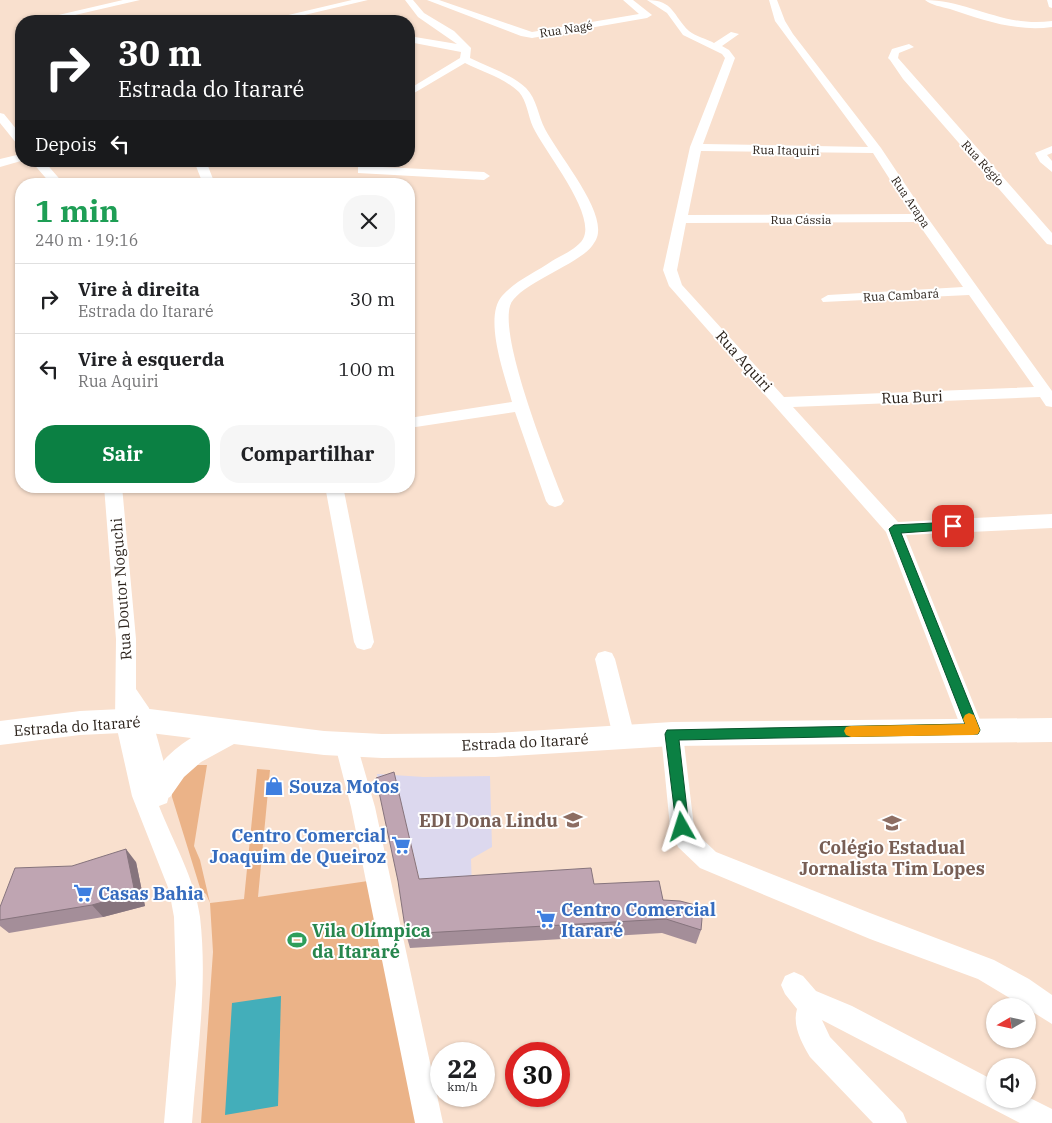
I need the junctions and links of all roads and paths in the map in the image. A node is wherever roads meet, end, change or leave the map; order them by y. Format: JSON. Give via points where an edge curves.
{"nodes":[{"id":1,"x":136,"y":0,"type":"edge"},
{"id":2,"x":364,"y":0,"type":"edge"},
{"id":3,"x":409,"y":0,"type":"edge"},
{"id":4,"x":431,"y":0,"type":"edge"},
{"id":5,"x":652,"y":0,"type":"edge"},
{"id":6,"x":773,"y":0,"type":"edge"},
{"id":7,"x":929,"y":0,"type":"edge"},
{"id":8,"x":1051,"y":0,"type":"edge"},
{"id":9,"x":630,"y":2,"type":"edge"},
{"id":10,"x":312,"y":3,"type":"dead end"},
{"id":11,"x":1052,"y":5,"type":"edge"},
{"id":12,"x":325,"y":9,"type":"junction"},
{"id":13,"x":66,"y":15,"type":"edge"},
{"id":14,"x":296,"y":15,"type":"edge"},
{"id":15,"x":1052,"y":24,"type":"edge"},
{"id":16,"x":734,"y":34,"type":"dead end"},
{"id":17,"x":415,"y":41,"type":"edge"},
{"id":18,"x":714,"y":47,"type":"junction"},
{"id":19,"x":908,"y":48,"type":"dead end"},
{"id":20,"x":465,"y":54,"type":"junction"},
{"id":21,"x":415,"y":78,"type":"edge"},
{"id":22,"x":427,"y":81,"type":"junction"},
{"id":23,"x":415,"y":89,"type":"edge"},
{"id":24,"x":0,"y":116,"type":"edge"},
{"id":25,"x":15,"y":135,"type":"edge"},
{"id":26,"x":696,"y":147,"type":"junction"},
{"id":27,"x":1052,"y":149,"type":"edge"},
{"id":28,"x":877,"y":150,"type":"junction"},
{"id":29,"x":15,"y":159,"type":"edge"},
{"id":30,"x":0,"y":163,"type":"edge"},
{"id":31,"x":43,"y":167,"type":"edge"},
{"id":32,"x":377,"y":167,"type":"edge"},
{"id":33,"x":1052,"y":168,"type":"edge"},
{"id":34,"x":484,"y":176,"type":"dead end"},
{"id":35,"x":53,"y":178,"type":"edge"},
{"id":36,"x":921,"y":218,"type":"junction"},
{"id":37,"x":680,"y":220,"type":"junction"},
{"id":38,"x":1052,"y":241,"type":"edge"},
{"id":39,"x":974,"y":291,"type":"junction"},
{"id":40,"x":828,"y":298,"type":"dead end"},
{"id":41,"x":1048,"y":397,"type":"edge"},
{"id":42,"x":780,"y":402,"type":"junction"},
{"id":43,"x":521,"y":406,"type":"junction"},
{"id":44,"x":415,"y":422,"type":"edge"},
{"id":45,"x":114,"y":493,"type":"edge"},
{"id":46,"x":335,"y":493,"type":"edge"},
{"id":47,"x":555,"y":501,"type":"dead end"},
{"id":48,"x":1052,"y":521,"type":"edge"},
{"id":49,"x":894,"y":529,"type":"junction"},
{"id":50,"x":364,"y":642,"type":"dead end"},
{"id":51,"x":604,"y":659,"type":"dead end"},
{"id":52,"x":127,"y":692,"type":"joint"},
{"id":53,"x":134,"y":720,"type":"junction"},
{"id":54,"x":973,"y":730,"type":"junction"},
{"id":55,"x":1052,"y":730,"type":"edge"},
{"id":56,"x":234,"y":731,"type":"junction"},
{"id":57,"x":0,"y":733,"type":"edge"},
{"id":58,"x":672,"y":734,"type":"junction"},
{"id":59,"x":624,"y":737,"type":"junction"},
{"id":60,"x":346,"y":745,"type":"junction"},
{"id":61,"x":160,"y":788,"type":"junction"},
{"id":62,"x":152,"y":819,"type":"junction"},
{"id":63,"x":1052,"y":1011,"type":"edge"},
{"id":64,"x":986,"y":1091,"type":"edge"},
{"id":65,"x":1019,"y":1108,"type":"edge"},
{"id":66,"x":178,"y":1123,"type":"edge"},
{"id":67,"x":429,"y":1123,"type":"edge"},
{"id":68,"x":893,"y":1123,"type":"edge"},
{"id":69,"x":1051,"y":1123,"type":"edge"}],
"edges":[{"from":1,"to":13,"type":"street"},
{"from":2,"to":12,"type":"street"},
{"from":3,"to":20,"type":"street","via":[[421,15],[446,31]]},
{"from":4,"to":9,"type":"street","name":"Rua Nagé","via":[[528,34],[648,14]]},
{"from":5,"to":9,"type":"street"},
{"from":5,"to":18,"type":"street","name":"Rua Aquiri","via":[[670,11],[686,33]]},
{"from":6,"to":28,"type":"street","name":"Rua Arapa","via":[[789,35]]},
{"from":7,"to":15,"type":"street","via":[[989,18],[1034,26]]},
{"from":8,"to":11,"type":"street"},
{"from":10,"to":12,"type":"street"},
{"from":12,"to":14,"type":"street"},
{"from":16,"to":18,"type":"street"},
{"from":17,"to":20,"type":"street"},
{"from":18,"to":26,"type":"street","name":"Rua Aquiri","via":[[728,54],[730,62]]},
{"from":19,"to":38,"type":"street","name":"Rua Régio","via":[[895,51],[893,58],[914,86]]},
{"from":20,"to":22,"type":"street"},
{"from":20,"to":43,"type":"street","via":[[525,94],[544,137],[572,181],[592,231],[584,247],[516,290],[503,306],[505,344]]},
{"from":21,"to":22,"type":"street"},
{"from":22,"to":23,"type":"street"},
{"from":24,"to":25,"type":"street"},
{"from":26,"to":28,"type":"street","name":"Rua Itaquiri"},
{"from":26,"to":37,"type":"street","name":"Rua Aquiri"},
{"from":27,"to":33,"type":"street","via":[[1042,153]]},
{"from":28,"to":36,"type":"street","name":"Rua Arapa"},
{"from":29,"to":30,"type":"street"},
{"from":31,"to":35,"type":"street"},
{"from":32,"to":34,"type":"street"},
{"from":36,"to":37,"type":"street","name":"Rua Cássia"},
{"from":36,"to":39,"type":"street","name":"Rua Arapa"},
{"from":37,"to":42,"type":"street","name":"Rua Aquiri","via":[[670,270],[676,286]]},
{"from":39,"to":40,"type":"street","name":"Rua Cambará"},
{"from":39,"to":41,"type":"street","name":"Rua Arapa"},
{"from":41,"to":42,"type":"street","name":"Rua Buri"},
{"from":42,"to":49,"type":"street","name":"Rua Aquiri"},
{"from":43,"to":44,"type":"street"},
{"from":43,"to":47,"type":"street"},
{"from":45,"to":52,"type":"street","name":"Rua Doutor Noguchi","via":[[123,593]]},
{"from":46,"to":50,"type":"street"},
{"from":48,"to":49,"type":"street"},
{"from":49,"to":54,"type":"street","name":"Rua Aquiri"},
{"from":51,"to":59,"type":"street"},
{"from":52,"to":53,"type":"street","name":"Rua Doutor Noguchi","via":[[124,708]]},
{"from":53,"to":56,"type":"main road","name":"Estrada do Itararé"},
{"from":53,"to":57,"type":"main road","name":"Estrada do Itararé"},
{"from":53,"to":61,"type":"street","name":"Rua Doutor Noguchi"},
{"from":53,"to":62,"type":"street","via":[[143,796]]},
{"from":54,"to":55,"type":"main road","name":"Estrada do Itararé"},
{"from":54,"to":58,"type":"main road","name":"Estrada do Itararé"},
{"from":56,"to":60,"type":"main road","name":"Estrada do Itararé"},
{"from":56,"to":61,"type":"main road","via":[[209,741],[185,757]]},
{"from":58,"to":59,"type":"main road","name":"Estrada do Itararé"},
{"from":58,"to":63,"type":"street","via":[[682,827],[689,844],[708,860],[985,969]]},
{"from":59,"to":60,"type":"main road","name":"Estrada do Itararé","via":[[494,745]]},
{"from":60,"to":67,"type":"street","via":[[371,843]]},
{"from":61,"to":62,"type":"street"},
{"from":62,"to":66,"type":"street","via":[[181,890],[187,917],[189,984]]},
{"from":64,"to":68,"type":"street","via":[[802,996],[812,1034],[820,1047]]},
{"from":65,"to":69,"type":"street"}]}
